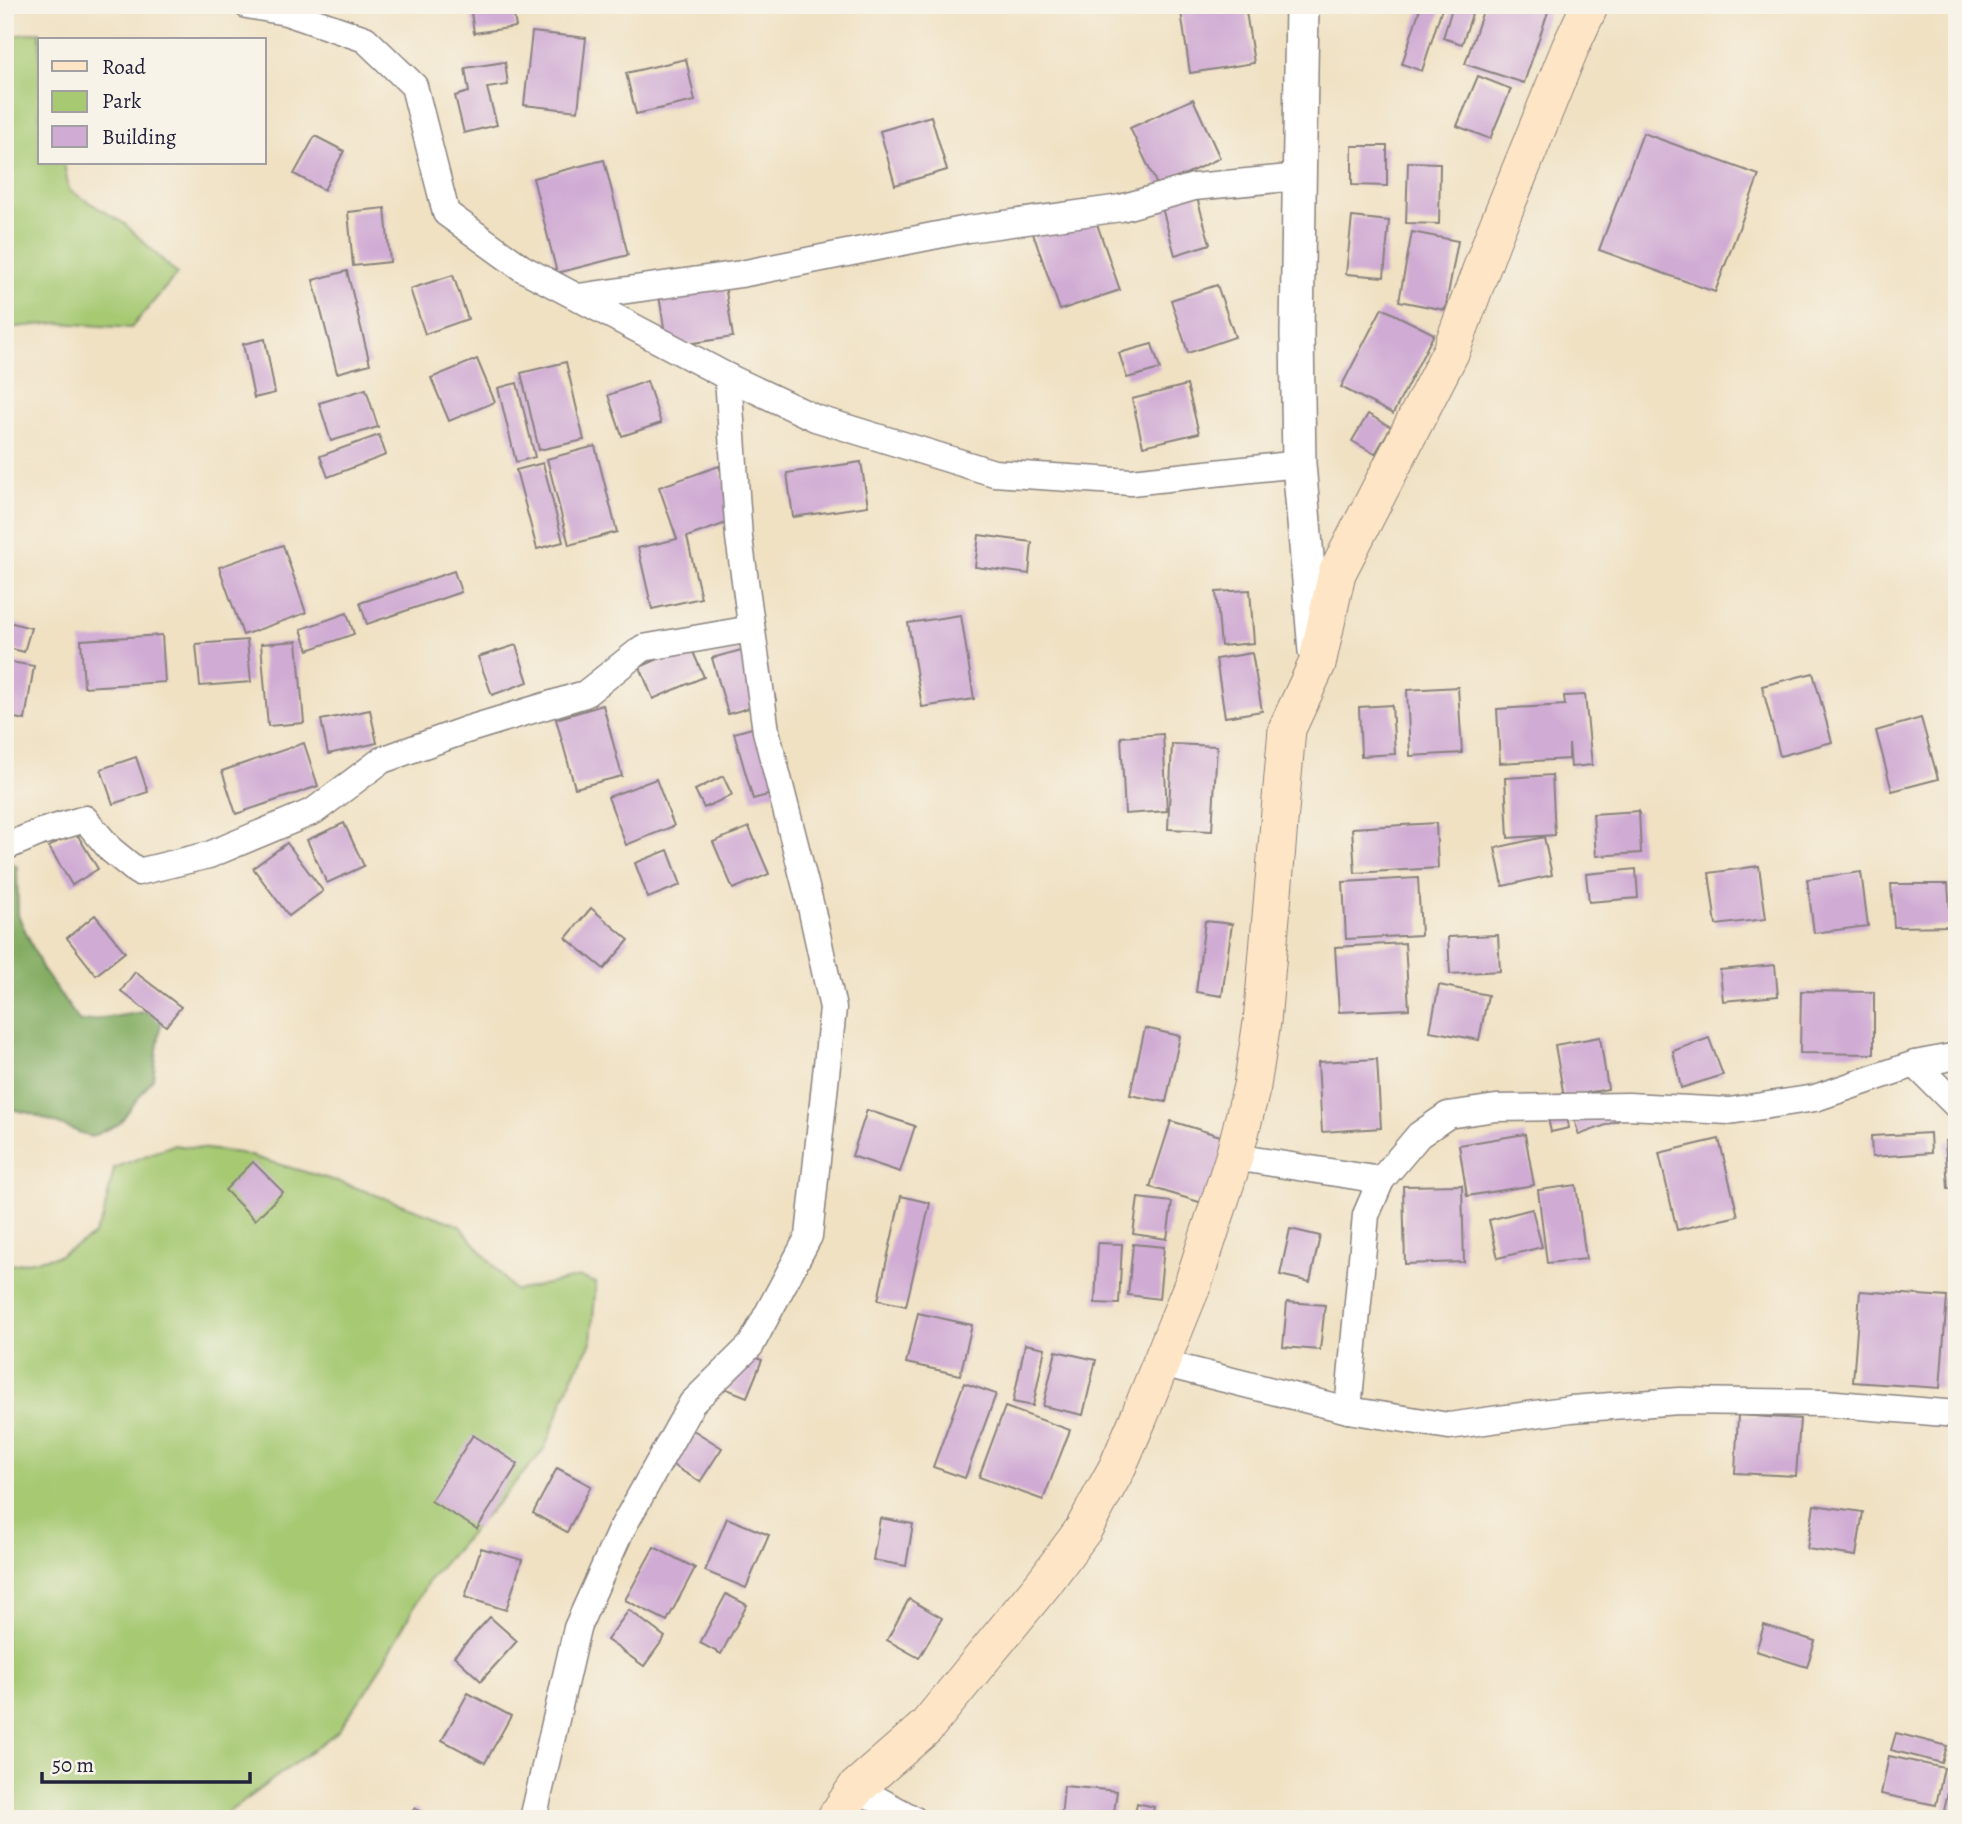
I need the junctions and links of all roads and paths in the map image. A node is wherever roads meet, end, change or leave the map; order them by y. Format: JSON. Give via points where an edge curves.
{"nodes":[{"id":1,"x":247,"y":5,"type":"edge"},
{"id":2,"x":1302,"y":5,"type":"edge"},
{"id":3,"x":1590,"y":5,"type":"edge"},
{"id":4,"x":1299,"y":177,"type":"junction"},
{"id":5,"x":578,"y":297,"type":"junction"},
{"id":6,"x":728,"y":377,"type":"junction"},
{"id":7,"x":1299,"y":464,"type":"junction"},
{"id":8,"x":751,"y":629,"type":"junction"},
{"id":9,"x":1317,"y":664,"type":"junction"},
{"id":10,"x":5,"y":847,"type":"edge"},
{"id":11,"x":1957,"y":1056,"type":"edge"},
{"id":12,"x":1915,"y":1064,"type":"junction"},
{"id":13,"x":1957,"y":1106,"type":"edge"},
{"id":14,"x":1234,"y":1157,"type":"junction"},
{"id":15,"x":1381,"y":1180,"type":"junction"},
{"id":16,"x":1161,"y":1363,"type":"junction"},
{"id":17,"x":1348,"y":1410,"type":"junction"},
{"id":18,"x":1957,"y":1414,"type":"edge"},
{"id":19,"x":856,"y":1788,"type":"junction"},
{"id":20,"x":533,"y":1819,"type":"edge"},
{"id":21,"x":835,"y":1819,"type":"edge"},
{"id":22,"x":913,"y":1819,"type":"edge"}],
"edges":[{"from":1,"to":5,"type":"street","via":[[286,12],[366,39],[414,86],[446,213],[522,268]]},
{"from":2,"to":4,"type":"street"},
{"from":3,"to":9,"type":"main road","via":[[1451,351],[1337,573]]},
{"from":4,"to":5,"type":"street","via":[[1194,187],[1121,208],[968,229],[741,274]]},
{"from":4,"to":7,"type":"street"},
{"from":5,"to":6,"type":"street"},
{"from":6,"to":7,"type":"street","via":[[815,418],[994,473],[1131,482]]},
{"from":6,"to":8,"type":"street","via":[[738,538]]},
{"from":7,"to":9,"type":"street"},
{"from":8,"to":10,"type":"street","via":[[643,648],[585,694],[382,760],[314,811],[209,855],[138,872],[111,850],[85,819]]},
{"from":8,"to":20,"type":"street","via":[[766,731],[833,1008],[809,1236],[751,1345],[692,1403],[620,1532],[577,1628]]},
{"from":9,"to":14,"type":"main road","via":[[1287,729],[1262,1022]]},
{"from":11,"to":12,"type":"street"},
{"from":12,"to":13,"type":"street"},
{"from":12,"to":15,"type":"street","via":[[1815,1098],[1729,1111],[1602,1106],[1496,1108],[1448,1115],[1419,1135]]},
{"from":14,"to":15,"type":"street"},
{"from":14,"to":16,"type":"main road","via":[[1194,1281]]},
{"from":15,"to":17,"type":"street","via":[[1366,1215]]},
{"from":16,"to":17,"type":"street"},
{"from":16,"to":19,"type":"main road","via":[[1117,1468],[1083,1530],[926,1727]]},
{"from":17,"to":18,"type":"street","via":[[1449,1426],[1571,1409],[1679,1401],[1824,1403]]},
{"from":19,"to":21,"type":"main road"},
{"from":19,"to":22,"type":"street"}]}
